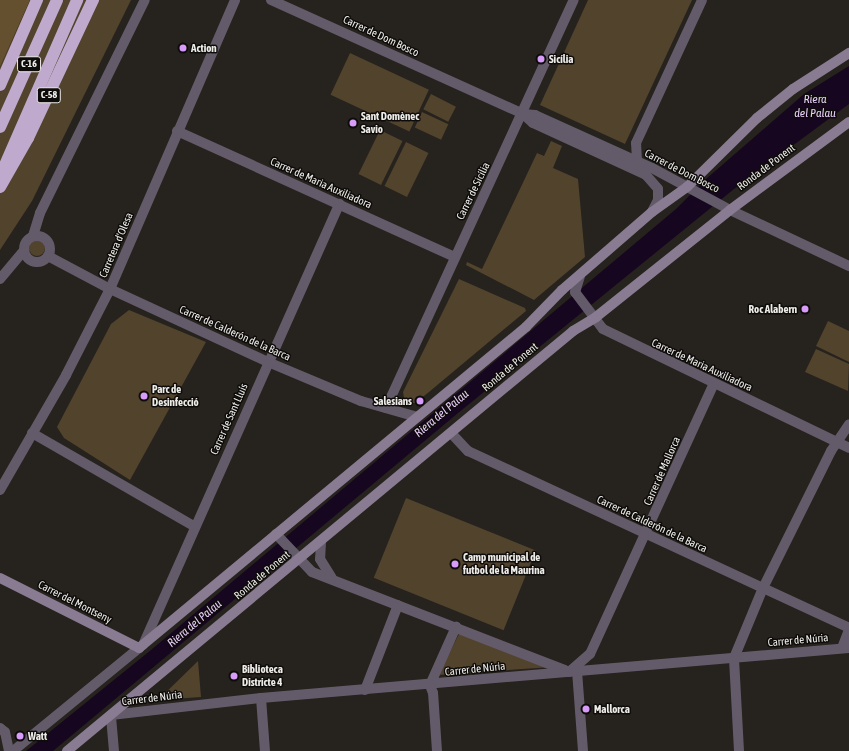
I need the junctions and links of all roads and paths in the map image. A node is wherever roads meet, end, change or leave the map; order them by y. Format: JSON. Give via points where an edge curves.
{"nodes":[{"id":1,"x":38,"y":0,"type":"edge"},
{"id":2,"x":57,"y":0,"type":"edge"},
{"id":3,"x":77,"y":0,"type":"edge"},
{"id":4,"x":93,"y":0,"type":"edge"},
{"id":5,"x":145,"y":0,"type":"edge"},
{"id":6,"x":235,"y":0,"type":"edge"},
{"id":7,"x":271,"y":0,"type":"edge"},
{"id":8,"x":702,"y":0,"type":"edge"},
{"id":9,"x":572,"y":1,"type":"edge"},
{"id":10,"x":292,"y":4,"type":"edge"},
{"id":11,"x":849,"y":52,"type":"edge"},
{"id":12,"x":0,"y":85,"type":"edge"},
{"id":13,"x":523,"y":114,"type":"junction"},
{"id":14,"x":849,"y":122,"type":"edge"},
{"id":15,"x":0,"y":127,"type":"edge"},
{"id":16,"x":177,"y":131,"type":"junction"},
{"id":17,"x":637,"y":161,"type":"junction"},
{"id":18,"x":0,"y":177,"type":"edge"},
{"id":19,"x":0,"y":187,"type":"edge"},
{"id":20,"x":687,"y":187,"type":"junction"},
{"id":21,"x":339,"y":204,"type":"junction"},
{"id":22,"x":730,"y":210,"type":"junction"},
{"id":23,"x":652,"y":212,"type":"junction"},
{"id":24,"x":33,"y":236,"type":"junction"},
{"id":25,"x":24,"y":250,"type":"junction"},
{"id":26,"x":48,"y":256,"type":"junction"},
{"id":27,"x":455,"y":257,"type":"junction"},
{"id":28,"x":849,"y":266,"type":"edge"},
{"id":29,"x":580,"y":276,"type":"junction"},
{"id":30,"x":0,"y":279,"type":"edge"},
{"id":31,"x":110,"y":289,"type":"junction"},
{"id":32,"x":593,"y":314,"type":"junction"},
{"id":33,"x":268,"y":362,"type":"junction"},
{"id":34,"x":714,"y":383,"type":"junction"},
{"id":35,"x":394,"y":393,"type":"junction"},
{"id":36,"x":386,"y":408,"type":"junction"},
{"id":37,"x":417,"y":417,"type":"junction"},
{"id":38,"x":849,"y":424,"type":"edge"},
{"id":39,"x":32,"y":433,"type":"junction"},
{"id":40,"x":451,"y":433,"type":"junction"},
{"id":41,"x":838,"y":444,"type":"junction"},
{"id":42,"x":849,"y":448,"type":"edge"},
{"id":43,"x":0,"y":490,"type":"edge"},
{"id":44,"x":194,"y":526,"type":"junction"},
{"id":45,"x":277,"y":535,"type":"junction"},
{"id":46,"x":646,"y":535,"type":"junction"},
{"id":47,"x":320,"y":542,"type":"junction"},
{"id":48,"x":297,"y":556,"type":"junction"},
{"id":49,"x":0,"y":578,"type":"edge"},
{"id":50,"x":332,"y":578,"type":"junction"},
{"id":51,"x":763,"y":588,"type":"junction"},
{"id":52,"x":398,"y":605,"type":"junction"},
{"id":53,"x":456,"y":627,"type":"junction"},
{"id":54,"x":849,"y":629,"type":"edge"},
{"id":55,"x":141,"y":646,"type":"junction"},
{"id":56,"x":845,"y":648,"type":"edge"},
{"id":57,"x":590,"y":654,"type":"junction"},
{"id":58,"x":734,"y":658,"type":"junction"},
{"id":59,"x":600,"y":669,"type":"junction"},
{"id":60,"x":573,"y":671,"type":"junction"},
{"id":61,"x":430,"y":685,"type":"junction"},
{"id":62,"x":364,"y":690,"type":"junction"},
{"id":63,"x":261,"y":698,"type":"junction"},
{"id":64,"x":111,"y":715,"type":"junction"},
{"id":65,"x":0,"y":728,"type":"edge"},
{"id":66,"x":8,"y":751,"type":"edge"},
{"id":67,"x":13,"y":751,"type":"edge"},
{"id":68,"x":67,"y":751,"type":"edge"},
{"id":69,"x":114,"y":751,"type":"edge"},
{"id":70,"x":265,"y":751,"type":"edge"},
{"id":71,"x":437,"y":751,"type":"edge"},
{"id":72,"x":583,"y":751,"type":"edge"},
{"id":73,"x":739,"y":751,"type":"edge"}],
"edges":[{"from":1,"to":12,"type":"highway"},
{"from":2,"to":15,"type":"highway","number":"C-16"},
{"from":3,"to":18,"type":"highway","number":"C-16"},
{"from":4,"to":19,"type":"highway","number":"C-58","via":[[28,138]]},
{"from":5,"to":24,"type":"street","via":[[47,199]]},
{"from":6,"to":16,"type":"street","name":"Carretera d'Olesa"},
{"from":7,"to":10,"type":"street","name":"Carrer de Dom Bosco"},
{"from":8,"to":17,"type":"street","via":[[636,143]]},
{"from":9,"to":13,"type":"street","name":"Carrer de Sicília"},
{"from":10,"to":13,"type":"street","name":"Carrer de Dom Bosco"},
{"from":11,"to":20,"type":"main road","name":"Ronda de Ponent","via":[[787,94],[720,152]]},
{"from":13,"to":17,"type":"street","name":"Carrer de Dom Bosco","via":[[535,115]]},
{"from":13,"to":23,"type":"street","name":"Carrer de Dom Bosco","via":[[533,122],[646,175],[658,189],[658,200]]},
{"from":13,"to":27,"type":"street","name":"Carrer de Sicília"},
{"from":14,"to":22,"type":"main road","name":"Ronda de Ponent"},
{"from":16,"to":21,"type":"street","name":"Carrer de Maria Auxiliadora"},
{"from":16,"to":31,"type":"street","name":"Carretera d'Olesa"},
{"from":17,"to":20,"type":"street","name":"Carrer de Dom Bosco"},
{"from":20,"to":22,"type":"street","name":"Carrer de Dom Bosco"},
{"from":20,"to":23,"type":"main road","name":"Ronda de Ponent"},
{"from":21,"to":27,"type":"street","name":"Carrer de Maria Auxiliadora"},
{"from":21,"to":33,"type":"street","name":"Carrer de Sant Lluís"},
{"from":22,"to":28,"type":"street","name":"Carrer de Dom Bosco"},
{"from":22,"to":32,"type":"main road","name":"Ronda de Ponent"},
{"from":23,"to":29,"type":"main road","name":"Ronda de Ponent"},
{"from":24,"to":25,"type":"street","via":[[26,241]]},
{"from":24,"to":26,"type":"street","via":[[41,236],[48,241]]},
{"from":25,"to":26,"type":"street","via":[[31,261],[41,262]]},
{"from":25,"to":30,"type":"street"},
{"from":26,"to":31,"type":"street","name":"Carrer de Calderón de la Barca"},
{"from":27,"to":35,"type":"street","name":"Carrer de Sicília"},
{"from":29,"to":32,"type":"street","name":"Carrer de Maria Auxiliadora","via":[[575,292]]},
{"from":29,"to":37,"type":"main road","name":"Ronda de Ponent","via":[[562,290],[526,327]]},
{"from":31,"to":33,"type":"street","name":"Carrer de Calderón de la Barca"},
{"from":31,"to":39,"type":"street","name":"Carretera d'Olesa","via":[[66,375]]},
{"from":32,"to":34,"type":"street","name":"Carrer de Maria Auxiliadora","via":[[603,329],[616,338]]},
{"from":32,"to":40,"type":"main road","name":"Ronda de Ponent"},
{"from":33,"to":36,"type":"street","name":"Carrer de Calderón de la Barca","via":[[361,401]]},
{"from":33,"to":44,"type":"street","name":"Carrer de Sant Lluís"},
{"from":34,"to":41,"type":"street","name":"Carrer de Maria Auxiliadora"},
{"from":34,"to":46,"type":"street","name":"Carrer de Mallorca"},
{"from":35,"to":36,"type":"street","name":"Carrer de Sicília"},
{"from":35,"to":37,"type":"street","via":[[401,409]]},
{"from":36,"to":37,"type":"street","name":"Carrer de Calderón de la Barca"},
{"from":37,"to":45,"type":"main road","name":"Ronda de Ponent"},
{"from":38,"to":41,"type":"street"},
{"from":39,"to":43,"type":"street","name":"Carretera d'Olesa"},
{"from":39,"to":44,"type":"street"},
{"from":40,"to":46,"type":"street","name":"Carrer de Calderón de la Barca","via":[[468,452]]},
{"from":40,"to":47,"type":"main road","name":"Ronda de Ponent"},
{"from":41,"to":42,"type":"street","name":"Carrer de Maria Auxiliadora"},
{"from":41,"to":51,"type":"street","via":[[831,451]]},
{"from":44,"to":55,"type":"street","name":"Carrer de Sant Lluís"},
{"from":45,"to":48,"type":"street"},
{"from":45,"to":55,"type":"main road","name":"Ronda de Ponent"},
{"from":46,"to":51,"type":"street","name":"Carrer de Calderón de la Barca"},
{"from":46,"to":57,"type":"street","name":"Carrer de Mallorca"},
{"from":47,"to":48,"type":"main road","name":"Ronda de Ponent"},
{"from":47,"to":50,"type":"street","via":[[320,559]]},
{"from":48,"to":50,"type":"street","via":[[312,572]]},
{"from":48,"to":64,"type":"main road","name":"Ronda de Ponent"},
{"from":49,"to":55,"type":"main road","name":"Carrer del Montseny"},
{"from":50,"to":52,"type":"street"},
{"from":51,"to":54,"type":"street","name":"Carrer de Calderón de la Barca"},
{"from":51,"to":58,"type":"street"},
{"from":52,"to":53,"type":"street"},
{"from":52,"to":62,"type":"street"},
{"from":53,"to":60,"type":"street"},
{"from":53,"to":61,"type":"street"},
{"from":54,"to":56,"type":"street","name":"Carrer de Núria"},
{"from":55,"to":67,"type":"street","name":"Ronda de Ponent"},
{"from":56,"to":58,"type":"street","name":"Carrer de Núria"},
{"from":57,"to":59,"type":"street"},
{"from":57,"to":60,"type":"street","name":"Carrer de Mallorca"},
{"from":58,"to":59,"type":"street","name":"Carrer de Núria"},
{"from":58,"to":73,"type":"street"},
{"from":59,"to":60,"type":"street","name":"Carrer de Núria"},
{"from":60,"to":61,"type":"street","name":"Carrer de Núria"},
{"from":60,"to":72,"type":"street"},
{"from":61,"to":62,"type":"street","name":"Carrer de Núria"},
{"from":61,"to":71,"type":"street","via":[[433,693]]},
{"from":62,"to":63,"type":"street","name":"Carrer de Núria"},
{"from":63,"to":64,"type":"street","name":"Carrer de Núria"},
{"from":63,"to":70,"type":"street"},
{"from":64,"to":68,"type":"main road","name":"Ronda de Ponent"},
{"from":64,"to":69,"type":"street"},
{"from":65,"to":66,"type":"street","via":[[5,732]]}]}
